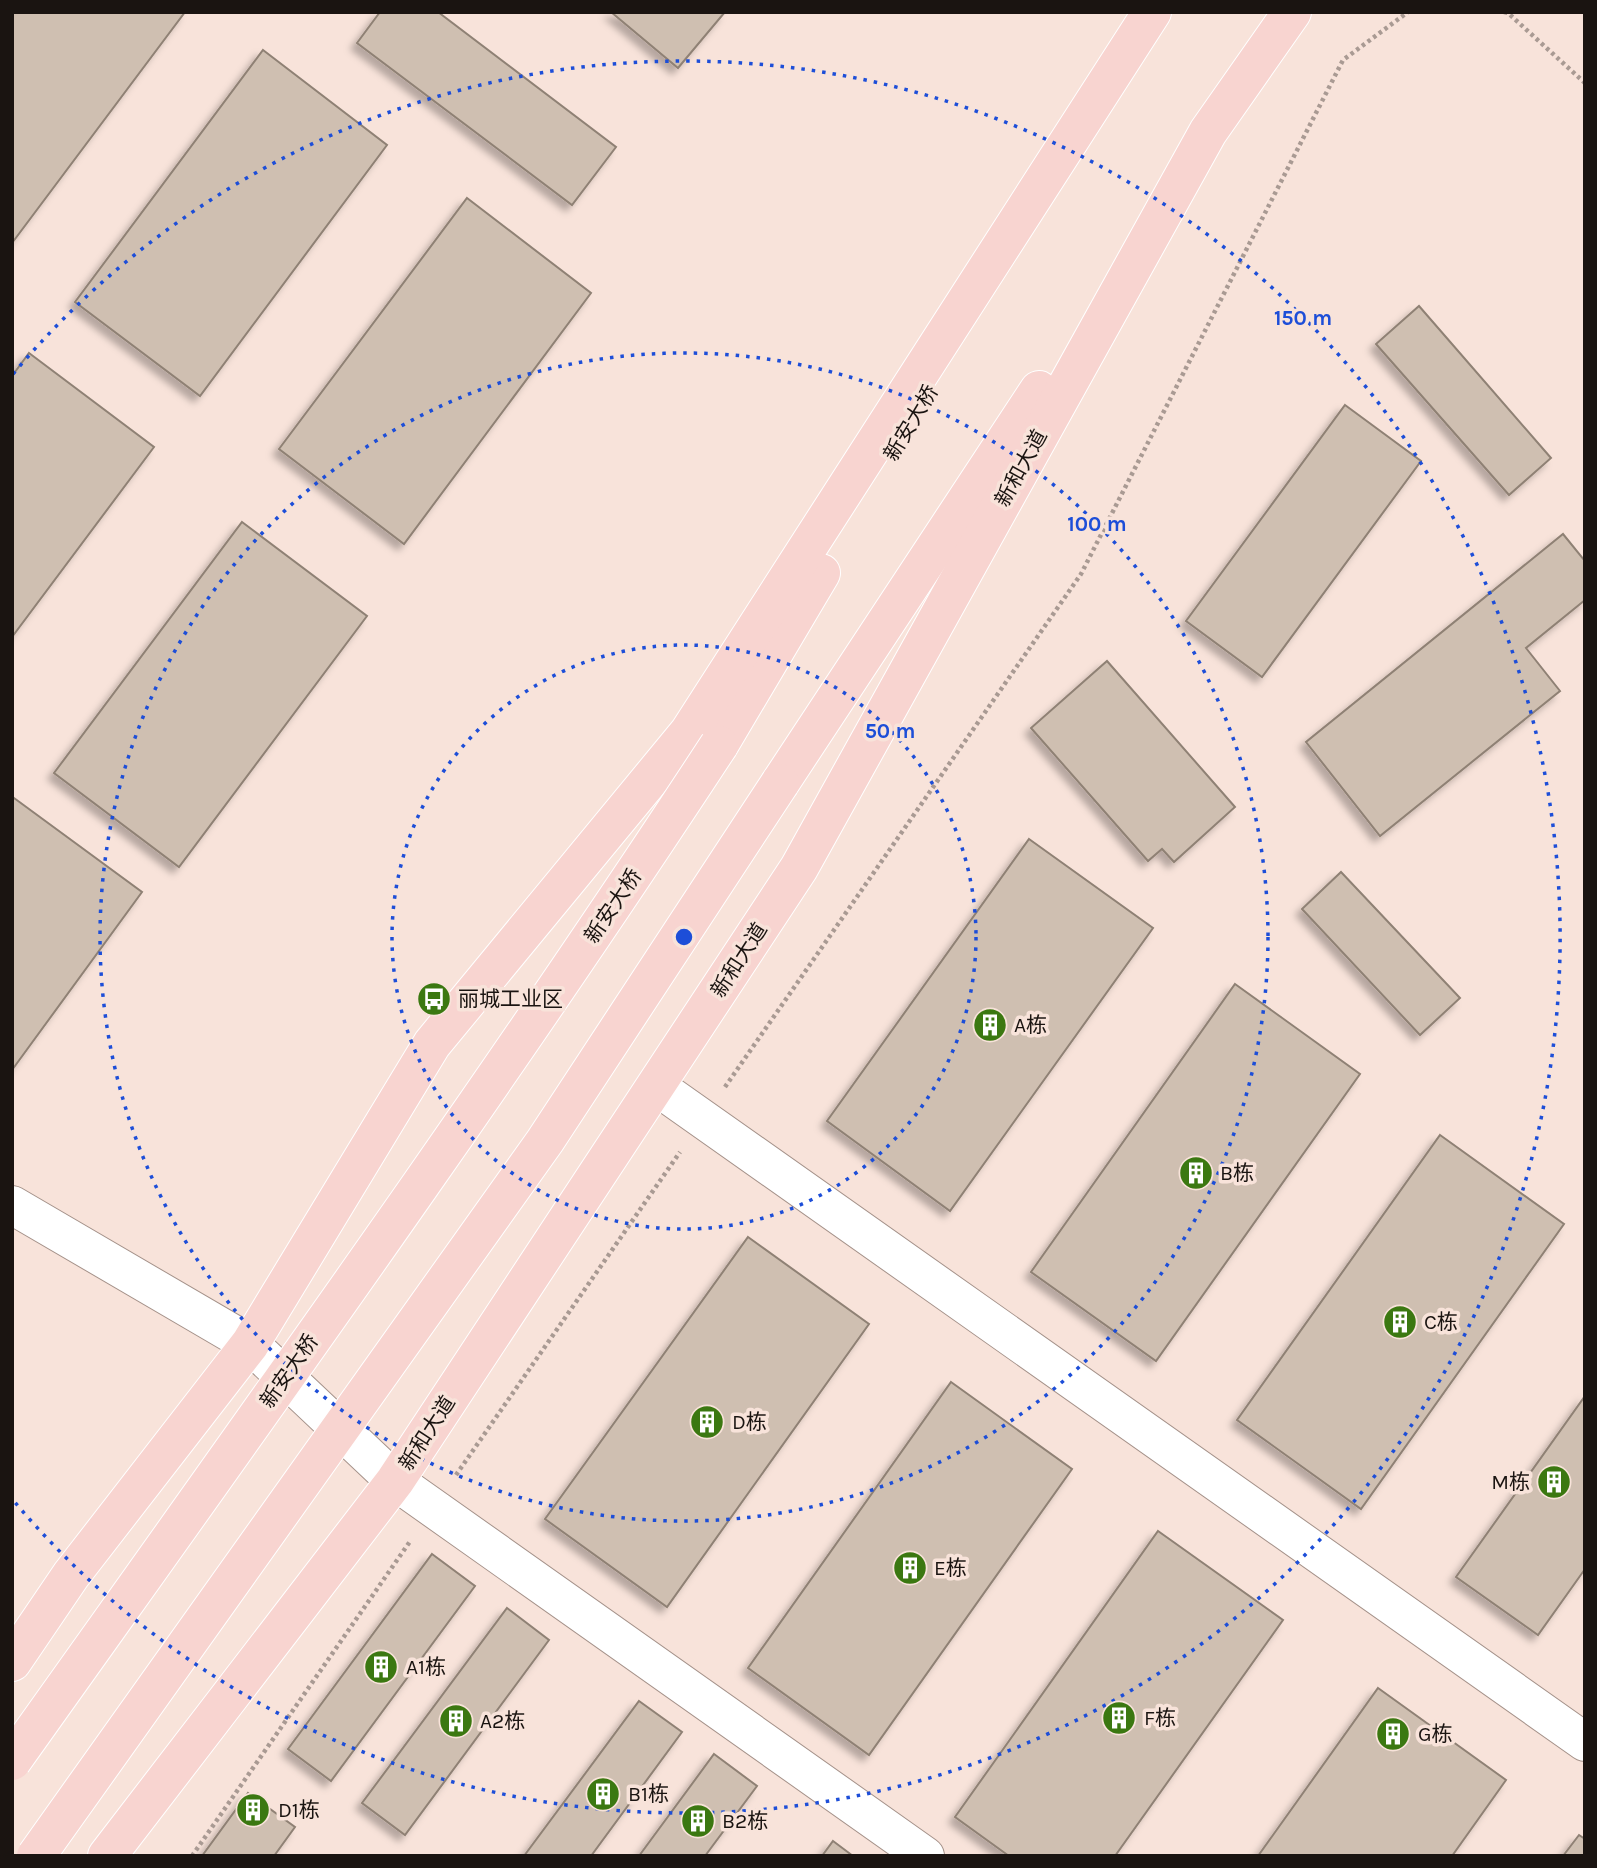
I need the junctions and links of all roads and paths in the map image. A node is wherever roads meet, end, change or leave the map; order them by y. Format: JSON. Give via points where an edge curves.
{"nodes":[{"id":1,"x":1154,"y":12,"type":"edge"},
{"id":2,"x":1292,"y":12,"type":"edge"},
{"id":3,"x":1408,"y":12,"type":"edge"},
{"id":4,"x":1504,"y":12,"type":"edge"},
{"id":5,"x":1585,"y":83,"type":"edge"},
{"id":6,"x":1208,"y":132,"type":"junction"},
{"id":7,"x":656,"y":1086,"type":"junction"},
{"id":8,"x":703,"y":1119,"type":"junction"},
{"id":9,"x":12,"y":1205,"type":"edge"},
{"id":10,"x":250,"y":1343,"type":"junction"},
{"id":11,"x":395,"y":1481,"type":"junction"},
{"id":12,"x":433,"y":1508,"type":"junction"},
{"id":13,"x":12,"y":1662,"type":"edge"},
{"id":14,"x":1585,"y":1742,"type":"edge"},
{"id":15,"x":12,"y":1760,"type":"edge"},
{"id":16,"x":36,"y":1856,"type":"edge"},
{"id":17,"x":107,"y":1856,"type":"edge"},
{"id":18,"x":192,"y":1856,"type":"edge"},
{"id":19,"x":925,"y":1856,"type":"edge"}],
"edges":[{"from":1,"to":10,"type":"main road","via":[[689,732],[432,1044]]},
{"from":1,"to":15,"type":"main road","name":"新安大桥","bridge":true,"via":[[719,745],[579,957]]},
{"from":2,"to":6,"type":"main road","name":"新和大道"},
{"from":3,"to":8,"type":"path","via":[[1343,60],[1081,574]]},
{"from":4,"to":5,"type":"path"},
{"from":6,"to":7,"type":"main road","name":"新和大道","via":[[799,868]]},
{"from":6,"to":16,"type":"main road","bridge":true,"via":[[545,1141]]},
{"from":7,"to":8,"type":"lane"},
{"from":7,"to":11,"type":"main road","name":"新和大道"},
{"from":8,"to":12,"type":"path"},
{"from":8,"to":14,"type":"lane"},
{"from":9,"to":10,"type":"lane"},
{"from":10,"to":11,"type":"lane"},
{"from":10,"to":13,"type":"main road","via":[[71,1575]]},
{"from":11,"to":12,"type":"lane"},
{"from":11,"to":17,"type":"main road","name":"新和大道"},
{"from":12,"to":18,"type":"path"},
{"from":12,"to":19,"type":"lane"}]}
